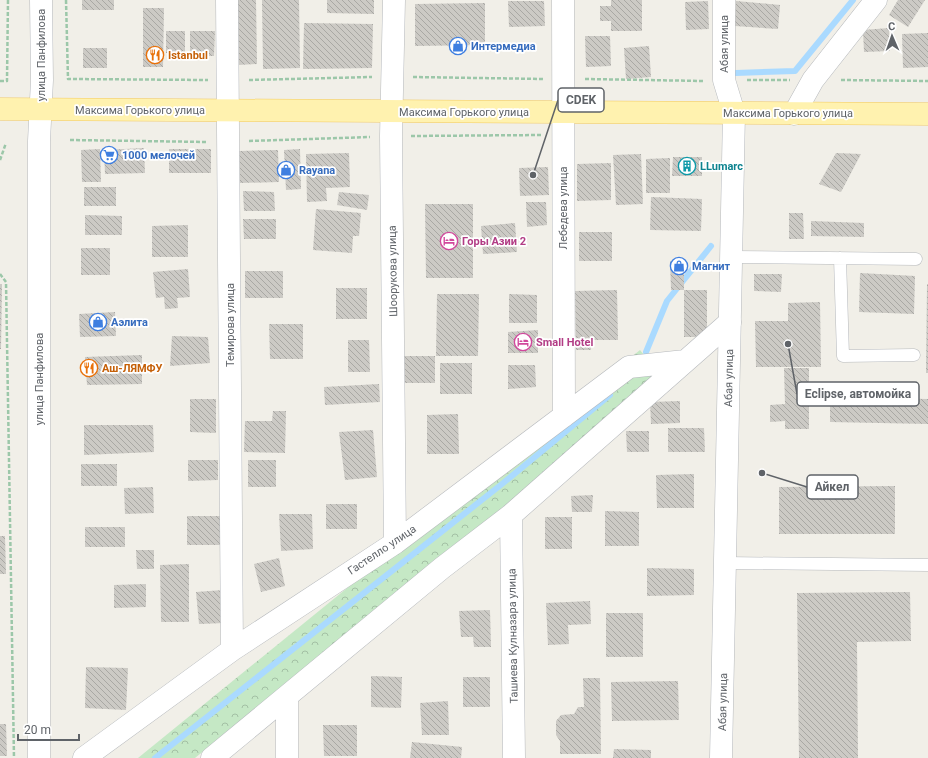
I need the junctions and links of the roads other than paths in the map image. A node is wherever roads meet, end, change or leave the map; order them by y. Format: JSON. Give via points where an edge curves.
{"nodes":[{"id":1,"x":41,"y":0,"type":"edge"},
{"id":2,"x":227,"y":0,"type":"edge"},
{"id":3,"x":394,"y":0,"type":"edge"},
{"id":4,"x":563,"y":0,"type":"edge"},
{"id":5,"x":724,"y":0,"type":"edge"},
{"id":6,"x":876,"y":0,"type":"edge"},
{"id":7,"x":0,"y":109,"type":"edge"},
{"id":8,"x":41,"y":110,"type":"junction"},
{"id":9,"x":228,"y":110,"type":"junction"},
{"id":10,"x":392,"y":111,"type":"junction"},
{"id":11,"x":563,"y":112,"type":"junction"},
{"id":12,"x":734,"y":113,"type":"junction"},
{"id":13,"x":794,"y":114,"type":"junction"},
{"id":14,"x":928,"y":114,"type":"edge"},
{"id":15,"x":731,"y":257,"type":"junction"},
{"id":16,"x":840,"y":258,"type":"junction"},
{"id":17,"x":916,"y":259,"type":"dead end"},
{"id":18,"x":730,"y":322,"type":"junction"},
{"id":19,"x":914,"y":355,"type":"dead end"},
{"id":20,"x":685,"y":361,"type":"junction"},
{"id":21,"x":564,"y":416,"type":"junction"},
{"id":22,"x":511,"y":515,"type":"junction"},
{"id":23,"x":395,"y":543,"type":"junction"},
{"id":24,"x":725,"y":563,"type":"junction"},
{"id":25,"x":928,"y":566,"type":"edge"},
{"id":26,"x":232,"y":650,"type":"junction"},
{"id":27,"x":287,"y":697,"type":"junction"},
{"id":28,"x":39,"y":758,"type":"edge"},
{"id":29,"x":84,"y":758,"type":"edge"},
{"id":30,"x":212,"y":758,"type":"edge"},
{"id":31,"x":288,"y":758,"type":"edge"},
{"id":32,"x":514,"y":758,"type":"edge"},
{"id":33,"x":721,"y":758,"type":"edge"}],
"edges":[{"from":1,"to":8,"type":"street","name":"улица Панфилова"},
{"from":2,"to":9,"type":"street","name":"Темирова улица"},
{"from":3,"to":10,"type":"street","name":"Шоорукова улица"},
{"from":4,"to":11,"type":"street","name":"Лебедева улица"},
{"from":5,"to":12,"type":"street","name":"Абая улица","via":[[724,80]]},
{"from":6,"to":13,"type":"street","via":[[813,80]]},
{"from":7,"to":8,"type":"main road","name":"Максима Горького улица"},
{"from":8,"to":9,"type":"main road","name":"Максима Горького улица"},
{"from":8,"to":28,"type":"street","name":"улица Панфилова"},
{"from":9,"to":10,"type":"main road","name":"Максима Горького улица"},
{"from":9,"to":26,"type":"street","name":"Темирова улица"},
{"from":10,"to":11,"type":"main road","name":"Максима Горького улица"},
{"from":10,"to":23,"type":"street","name":"Шоорукова улица"},
{"from":11,"to":12,"type":"main road","name":"Максима Горького улица"},
{"from":11,"to":21,"type":"street","name":"Лебедева улица"},
{"from":12,"to":13,"type":"main road","name":"Максима Горького улица"},
{"from":12,"to":15,"type":"street","name":"Абая улица"},
{"from":13,"to":14,"type":"main road","name":"Максима Горького улица"},
{"from":15,"to":16,"type":"lane"},
{"from":15,"to":18,"type":"street","name":"Абая улица"},
{"from":16,"to":17,"type":"lane"},
{"from":16,"to":19,"type":"lane","via":[[842,356]]},
{"from":18,"to":20,"type":"street"},
{"from":18,"to":24,"type":"street","name":"Абая улица"},
{"from":20,"to":21,"type":"street","name":"Гастелло улица","via":[[629,367]]},
{"from":20,"to":22,"type":"street"},
{"from":21,"to":23,"type":"street","name":"Гастелло улица"},
{"from":22,"to":27,"type":"street","via":[[442,568]]},
{"from":22,"to":32,"type":"street","name":"Ташиева Кулназара улица"},
{"from":23,"to":26,"type":"street","name":"Гастелло улица"},
{"from":24,"to":25,"type":"lane"},
{"from":24,"to":33,"type":"street","name":"Абая улица"},
{"from":26,"to":29,"type":"street","name":"Гастелло улица"},
{"from":27,"to":30,"type":"street"},
{"from":27,"to":31,"type":"street"}]}
